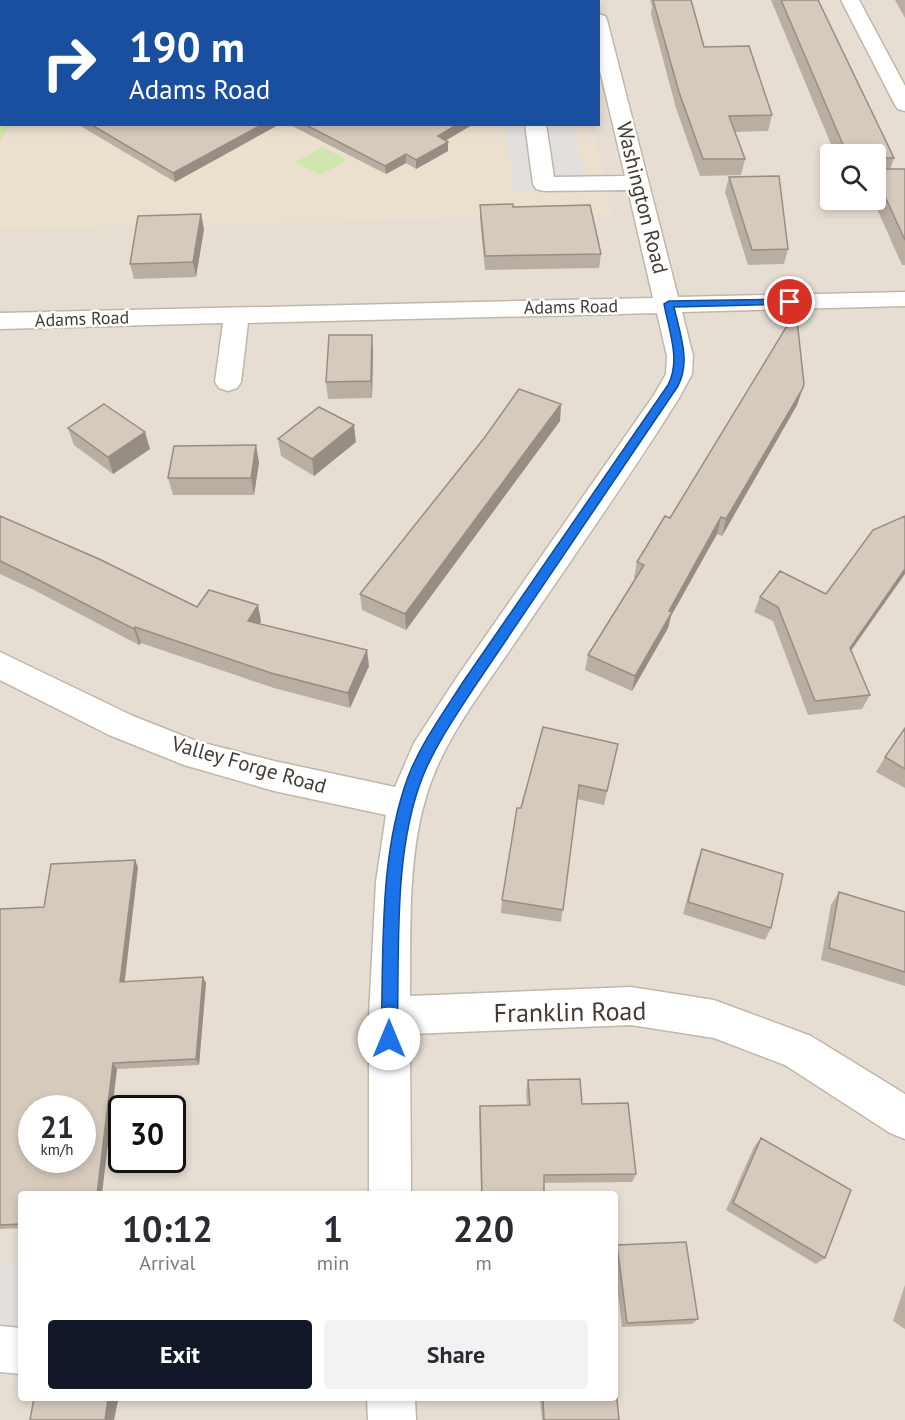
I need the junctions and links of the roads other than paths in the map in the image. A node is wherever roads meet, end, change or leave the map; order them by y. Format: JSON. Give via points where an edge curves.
{"nodes":[{"id":1,"x":850,"y":0,"type":"edge"},
{"id":2,"x":600,"y":35,"type":"edge"},
{"id":3,"x":608,"y":96,"type":"edge"},
{"id":4,"x":905,"y":105,"type":"edge"},
{"id":5,"x":535,"y":126,"type":"edge"},
{"id":6,"x":639,"y":183,"type":"junction"},
{"id":7,"x":905,"y":299,"type":"edge"},
{"id":8,"x":669,"y":304,"type":"junction"},
{"id":9,"x":237,"y":315,"type":"junction"},
{"id":10,"x":0,"y":321,"type":"edge"},
{"id":11,"x":228,"y":382,"type":"dead end"},
{"id":12,"x":0,"y":664,"type":"edge"},
{"id":13,"x":406,"y":804,"type":"junction"},
{"id":14,"x":389,"y":1017,"type":"junction"},
{"id":15,"x":905,"y":1118,"type":"edge"},
{"id":16,"x":390,"y":1191,"type":"edge"},
{"id":17,"x":0,"y":1350,"type":"edge"},
{"id":18,"x":18,"y":1351,"type":"edge"},
{"id":19,"x":391,"y":1401,"type":"edge"},
{"id":20,"x":392,"y":1420,"type":"edge"}],
"edges":[{"from":1,"to":4,"type":"street"},
{"from":2,"to":3,"type":"street","name":"Washington Road"},
{"from":3,"to":6,"type":"street","name":"Washington Road"},
{"from":5,"to":6,"type":"street","via":[[544,184]]},
{"from":6,"to":8,"type":"street","name":"Washington Road"},
{"from":7,"to":8,"type":"street","name":"Adams Road"},
{"from":8,"to":9,"type":"street","name":"Adams Road"},
{"from":8,"to":13,"type":"street","name":"Washington Road","via":[[680,356],[679,374],[450,714],[416,775]]},
{"from":9,"to":10,"type":"street","name":"Adams Road"},
{"from":9,"to":11,"type":"street"},
{"from":12,"to":13,"type":"street","name":"Valley Forge Road","via":[[107,719],[195,754],[310,785]]},
{"from":13,"to":14,"type":"street","name":"Washington Road","via":[[395,856]]},
{"from":14,"to":15,"type":"street","name":"Franklin Road","via":[[631,1006],[714,1019],[797,1050]]},
{"from":14,"to":16,"type":"street","name":"Washington Road"},
{"from":17,"to":18,"type":"street"},
{"from":19,"to":20,"type":"street"}]}
